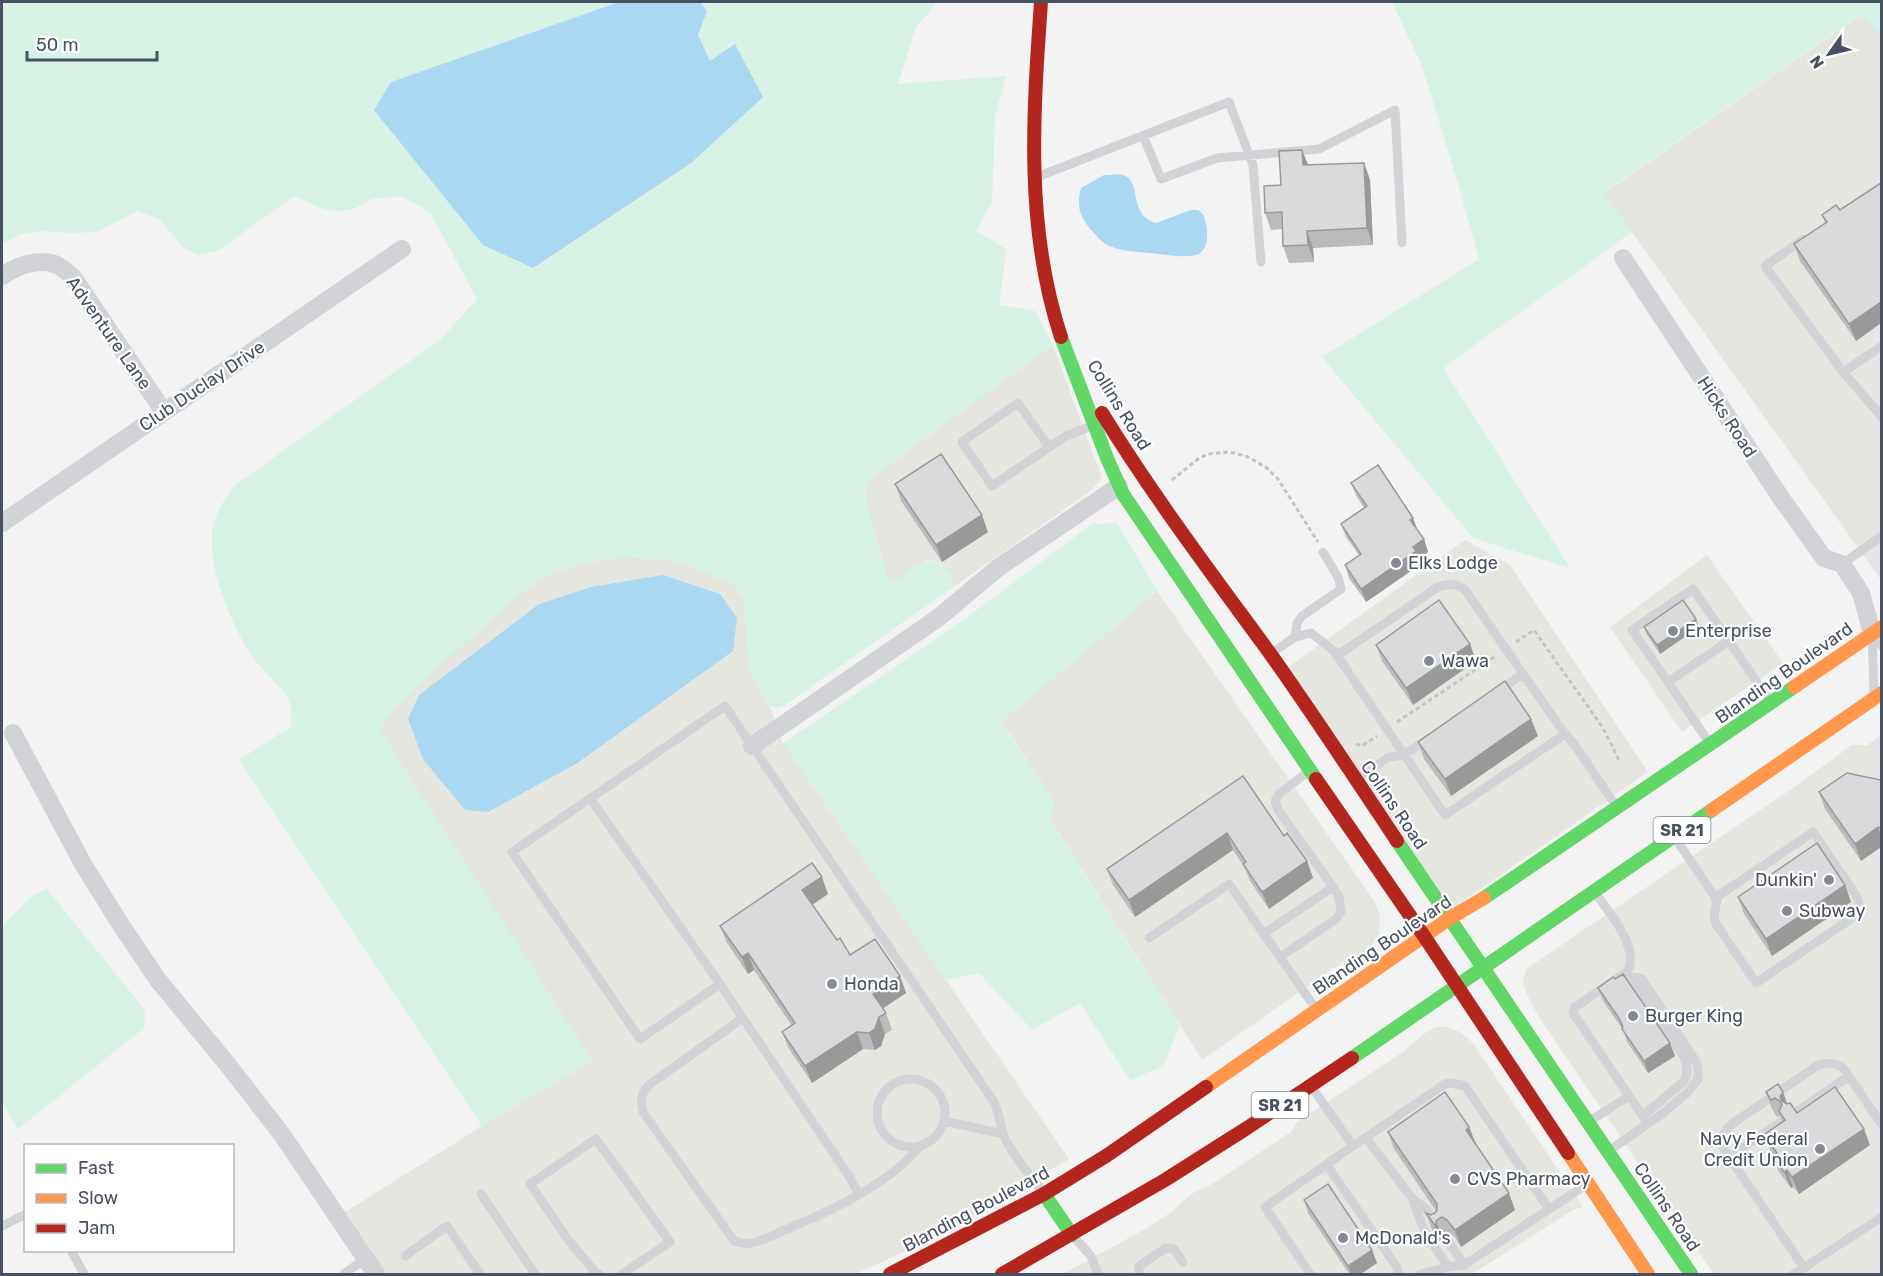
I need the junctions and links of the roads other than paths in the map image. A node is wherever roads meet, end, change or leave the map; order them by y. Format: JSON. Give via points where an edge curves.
{"nodes":[{"id":1,"x":1041,"y":2,"type":"edge"},
{"id":2,"x":1143,"y":135,"type":"junction"},
{"id":3,"x":1249,"y":155,"type":"junction"},
{"id":4,"x":1035,"y":178,"type":"junction"},
{"id":5,"x":1814,"y":233,"type":"edge"},
{"id":6,"x":1402,"y":243,"type":"dead end"},
{"id":7,"x":402,"y":249,"type":"dead end"},
{"id":8,"x":1623,"y":258,"type":"dead end"},
{"id":9,"x":1260,"y":262,"type":"dead end"},
{"id":10,"x":2,"y":276,"type":"edge"},
{"id":11,"x":1881,"y":346,"type":"edge"},
{"id":12,"x":1067,"y":356,"type":"junction"},
{"id":13,"x":1843,"y":372,"type":"junction"},
{"id":14,"x":164,"y":412,"type":"junction"},
{"id":15,"x":1881,"y":417,"type":"edge"},
{"id":16,"x":1094,"y":425,"type":"junction"},
{"id":17,"x":1049,"y":447,"type":"junction"},
{"id":18,"x":1119,"y":486,"type":"junction"},
{"id":19,"x":2,"y":523,"type":"edge"},
{"id":20,"x":1881,"y":536,"type":"edge"},
{"id":21,"x":1323,"y":552,"type":"road end"},
{"id":22,"x":1842,"y":564,"type":"junction"},
{"id":23,"x":1878,"y":636,"type":"edge"},
{"id":24,"x":1295,"y":637,"type":"junction"},
{"id":25,"x":1729,"y":641,"type":"junction"},
{"id":26,"x":1270,"y":654,"type":"junction"},
{"id":27,"x":1338,"y":656,"type":"junction"},
{"id":28,"x":1523,"y":674,"type":"junction"},
{"id":29,"x":1668,"y":682,"type":"junction"},
{"id":30,"x":1493,"y":694,"type":"edge"},
{"id":31,"x":1878,"y":699,"type":"edge"},
{"id":32,"x":1771,"y":703,"type":"junction"},
{"id":33,"x":14,"y":733,"type":"dead end"},
{"id":34,"x":1564,"y":734,"type":"junction"},
{"id":35,"x":1434,"y":735,"type":"edge"},
{"id":36,"x":1710,"y":745,"type":"junction"},
{"id":37,"x":752,"y":746,"type":"junction"},
{"id":38,"x":1404,"y":755,"type":"junction"},
{"id":39,"x":1311,"y":770,"type":"junction"},
{"id":40,"x":1355,"y":780,"type":"junction"},
{"id":41,"x":590,"y":798,"type":"junction"},
{"id":42,"x":1618,"y":808,"type":"junction"},
{"id":43,"x":1673,"y":836,"type":"junction"},
{"id":44,"x":1333,"y":887,"type":"junction"},
{"id":45,"x":1594,"y":891,"type":"junction"},
{"id":46,"x":1715,"y":898,"type":"junction"},
{"id":47,"x":1450,"y":918,"type":"junction"},
{"id":48,"x":1263,"y":934,"type":"junction"},
{"id":49,"x":1424,"y":936,"type":"junction"},
{"id":50,"x":1149,"y":938,"type":"dead end"},
{"id":51,"x":1629,"y":946,"type":"junction"},
{"id":52,"x":1280,"y":957,"type":"junction"},
{"id":53,"x":1484,"y":967,"type":"junction"},
{"id":54,"x":1629,"y":978,"type":"junction"},
{"id":55,"x":1641,"y":979,"type":"junction"},
{"id":56,"x":720,"y":984,"type":"junction"},
{"id":57,"x":1607,"y":985,"type":"junction"},
{"id":58,"x":1457,"y":986,"type":"junction"},
{"id":59,"x":1317,"y":1011,"type":"junction"},
{"id":60,"x":743,"y":1017,"type":"junction"},
{"id":61,"x":1849,"y":1076,"type":"junction"},
{"id":62,"x":1310,"y":1085,"type":"junction"},
{"id":63,"x":1629,"y":1096,"type":"junction"},
{"id":64,"x":1793,"y":1114,"type":"edge"},
{"id":65,"x":1645,"y":1120,"type":"junction"},
{"id":66,"x":944,"y":1121,"type":"junction"},
{"id":67,"x":1588,"y":1122,"type":"junction"},
{"id":68,"x":1781,"y":1122,"type":"edge"},
{"id":69,"x":1881,"y":1125,"type":"edge"},
{"id":70,"x":1003,"y":1134,"type":"junction"},
{"id":71,"x":1366,"y":1138,"type":"junction"},
{"id":72,"x":920,"y":1146,"type":"junction"},
{"id":73,"x":1353,"y":1146,"type":"junction"},
{"id":74,"x":1608,"y":1151,"type":"junction"},
{"id":75,"x":1729,"y":1157,"type":"junction"},
{"id":76,"x":1327,"y":1165,"type":"junction"},
{"id":77,"x":1588,"y":1183,"type":"junction"},
{"id":78,"x":482,"y":1194,"type":"dead end"},
{"id":79,"x":859,"y":1194,"type":"junction"},
{"id":80,"x":1044,"y":1194,"type":"junction"},
{"id":81,"x":1412,"y":1198,"type":"junction"},
{"id":82,"x":1549,"y":1209,"type":"junction"},
{"id":83,"x":24,"y":1215,"type":"edge"},
{"id":84,"x":1881,"y":1217,"type":"edge"},
{"id":85,"x":1437,"y":1225,"type":"edge"},
{"id":86,"x":2,"y":1226,"type":"edge"},
{"id":87,"x":1072,"y":1235,"type":"junction"},
{"id":88,"x":1448,"y":1241,"type":"edge"},
{"id":89,"x":71,"y":1252,"type":"edge"},
{"id":90,"x":405,"y":1256,"type":"dead end"},
{"id":91,"x":366,"y":1259,"type":"junction"},
{"id":92,"x":1183,"y":1262,"type":"dead end"},
{"id":93,"x":1464,"y":1265,"type":"junction"},
{"id":94,"x":1448,"y":1267,"type":"junction"},
{"id":95,"x":1804,"y":1268,"type":"junction"},
{"id":96,"x":84,"y":1275,"type":"edge"},
{"id":97,"x":344,"y":1275,"type":"edge"},
{"id":98,"x":376,"y":1275,"type":"edge"},
{"id":99,"x":480,"y":1275,"type":"edge"},
{"id":100,"x":535,"y":1275,"type":"edge"},
{"id":101,"x":599,"y":1275,"type":"edge"},
{"id":102,"x":622,"y":1275,"type":"edge"},
{"id":103,"x":891,"y":1275,"type":"edge"},
{"id":104,"x":1002,"y":1275,"type":"edge"},
{"id":105,"x":1098,"y":1275,"type":"edge"},
{"id":106,"x":1139,"y":1275,"type":"edge"},
{"id":107,"x":1310,"y":1275,"type":"edge"},
{"id":108,"x":1399,"y":1275,"type":"edge"},
{"id":109,"x":1420,"y":1275,"type":"edge"},
{"id":110,"x":1648,"y":1275,"type":"edge"},
{"id":111,"x":1691,"y":1275,"type":"edge"},
{"id":112,"x":1794,"y":1275,"type":"edge"}],
"edges":[{"from":1,"to":4,"type":"main road","name":"Collins Road","via":[[1033,144]]},
{"from":2,"to":3,"type":"lane","via":[[1161,179],[1217,158]]},
{"from":2,"to":3,"type":"lane","via":[[1229,102]]},
{"from":2,"to":4,"type":"lane"},
{"from":3,"to":6,"type":"lane","via":[[1319,149],[1395,110]]},
{"from":3,"to":9,"type":"lane"},
{"from":4,"to":12,"type":"main road","name":"Collins Road","via":[[1043,271]]},
{"from":5,"to":13,"type":"lane","via":[[1765,266]]},
{"from":7,"to":14,"type":"street","name":"Club Duclay Drive"},
{"from":8,"to":22,"type":"street","name":"Hicks Road","via":[[1781,498],[1824,558]]},
{"from":10,"to":14,"type":"street","name":"Adventure Lane","via":[[29,263],[47,262],[73,277]]},
{"from":11,"to":13,"type":"lane"},
{"from":12,"to":16,"type":"main road","name":"Collins Road"},
{"from":12,"to":26,"type":"main road","name":"Collins Road","via":[[1125,450]]},
{"from":13,"to":15,"type":"lane"},
{"from":14,"to":19,"type":"street","name":"Club Duclay Drive"},
{"from":16,"to":17,"type":"lane"},
{"from":16,"to":18,"type":"main road","name":"Collins Road"},
{"from":17,"to":17,"type":"lane","via":[[1018,403],[962,442],[992,486]]},
{"from":18,"to":37,"type":"street","via":[[999,567],[938,618]]},
{"from":18,"to":39,"type":"main road","name":"Collins Road"},
{"from":20,"to":22,"type":"lane"},
{"from":21,"to":24,"type":"lane","via":[[1341,589],[1302,616]]},
{"from":22,"to":23,"type":"street","name":"Hicks Road","via":[[1861,593]]},
{"from":23,"to":31,"type":"lane"},
{"from":23,"to":32,"type":"main road","name":"Blanding Boulevard"},
{"from":24,"to":26,"type":"lane"},
{"from":24,"to":27,"type":"lane","via":[[1311,633]]},
{"from":25,"to":29,"type":"lane"},
{"from":25,"to":29,"type":"lane","via":[[1693,589],[1632,630]]},
{"from":25,"to":32,"type":"lane"},
{"from":26,"to":40,"type":"main road","name":"Collins Road"},
{"from":27,"to":28,"type":"lane","via":[[1447,584],[1466,591]]},
{"from":27,"to":38,"type":"lane"},
{"from":28,"to":30,"type":"lane"},
{"from":28,"to":34,"type":"lane"},
{"from":29,"to":36,"type":"lane"},
{"from":31,"to":43,"type":"main road","number":"SR 21"},
{"from":32,"to":36,"type":"main road","name":"Blanding Boulevard"},
{"from":33,"to":91,"type":"street","via":[[83,864],[119,922],[158,980],[283,1136]]},
{"from":34,"to":38,"type":"lane","via":[[1445,815]]},
{"from":34,"to":42,"type":"lane"},
{"from":35,"to":38,"type":"lane"},
{"from":36,"to":42,"type":"main road","name":"Blanding Boulevard"},
{"from":37,"to":41,"type":"lane","via":[[725,706]]},
{"from":37,"to":70,"type":"lane","via":[[994,1102]]},
{"from":38,"to":40,"type":"lane","via":[[1389,757]]},
{"from":39,"to":44,"type":"lane","via":[[1275,801]]},
{"from":39,"to":49,"type":"main road","name":"Collins Road"},
{"from":40,"to":47,"type":"main road","name":"Collins Road"},
{"from":41,"to":56,"type":"lane"},
{"from":41,"to":56,"type":"lane","via":[[512,852],[640,1039]]},
{"from":42,"to":47,"type":"main road","name":"Blanding Boulevard"},
{"from":43,"to":45,"type":"main road","number":"SR 21"},
{"from":43,"to":46,"type":"lane"},
{"from":44,"to":48,"type":"lane"},
{"from":44,"to":52,"type":"lane","via":[[1341,912],[1336,919]]},
{"from":45,"to":51,"type":"lane"},
{"from":45,"to":53,"type":"main road","number":"SR 21"},
{"from":46,"to":46,"type":"lane","via":[[1813,832],[1856,895],[1861,909],[1756,983],[1714,920]]},
{"from":47,"to":49,"type":"main road","name":"Blanding Boulevard"},
{"from":47,"to":53,"type":"main road","name":"Collins Road"},
{"from":48,"to":50,"type":"lane","via":[[1229,884]]},
{"from":48,"to":52,"type":"lane"},
{"from":49,"to":58,"type":"main road","name":"Collins Road"},
{"from":49,"to":59,"type":"main road","name":"Blanding Boulevard"},
{"from":51,"to":55,"type":"lane"},
{"from":51,"to":57,"type":"lane","via":[[1627,972]]},
{"from":52,"to":59,"type":"lane"},
{"from":53,"to":58,"type":"main road","number":"SR 21"},
{"from":53,"to":67,"type":"main road","name":"Collins Road"},
{"from":54,"to":55,"type":"lane"},
{"from":54,"to":57,"type":"lane"},
{"from":54,"to":65,"type":"lane","via":[[1687,1066],[1683,1082]]},
{"from":55,"to":65,"type":"lane","via":[[1693,1056],[1698,1073],[1687,1093]]},
{"from":56,"to":60,"type":"lane"},
{"from":57,"to":63,"type":"lane","via":[[1575,1007],[1573,1013]]},
{"from":58,"to":62,"type":"main road","number":"SR 21"},
{"from":58,"to":77,"type":"main road","name":"Collins Road"},
{"from":59,"to":80,"type":"main road","name":"Blanding Boulevard"},
{"from":60,"to":79,"type":"lane"},
{"from":60,"to":79,"type":"lane","via":[[650,1083],[642,1091],[643,1112],[734,1241],[759,1241]]},
{"from":61,"to":64,"type":"lane"},
{"from":61,"to":69,"type":"lane"},
{"from":61,"to":75,"type":"lane","via":[[1836,1064],[1818,1065],[1732,1124],[1722,1140]]},
{"from":62,"to":73,"type":"lane"},
{"from":62,"to":87,"type":"main road","number":"SR 21","via":[[1165,1180]]},
{"from":63,"to":65,"type":"lane"},
{"from":63,"to":67,"type":"lane"},
{"from":65,"to":74,"type":"lane"},
{"from":66,"to":70,"type":"lane"},
{"from":66,"to":72,"type":"lane","via":[[938,1135]]},
{"from":66,"to":72,"type":"lane","via":[[942,1097],[928,1083],[909,1078],[885,1090],[877,1107],[878,1125],[883,1133],[899,1146]]},
{"from":67,"to":74,"type":"main road","name":"Collins Road"},
{"from":68,"to":75,"type":"lane"},
{"from":70,"to":80,"type":"lane"},
{"from":71,"to":73,"type":"lane"},
{"from":71,"to":81,"type":"lane"},
{"from":71,"to":82,"type":"lane","via":[[1445,1084],[1465,1086]]},
{"from":72,"to":79,"type":"lane","via":[[891,1174]]},
{"from":73,"to":76,"type":"lane"},
{"from":74,"to":111,"type":"main road","name":"Collins Road"},
{"from":75,"to":95,"type":"lane"},
{"from":76,"to":107,"type":"lane","via":[[1265,1208]]},
{"from":76,"to":108,"type":"lane"},
{"from":77,"to":82,"type":"lane"},
{"from":77,"to":110,"type":"main road","name":"Collins Road"},
{"from":78,"to":100,"type":"lane"},
{"from":80,"to":87,"type":"main road"},
{"from":80,"to":103,"type":"main road","name":"Blanding Boulevard"},
{"from":81,"to":85,"type":"lane"},
{"from":81,"to":94,"type":"lane","via":[[1425,1232]]},
{"from":82,"to":93,"type":"lane"},
{"from":83,"to":86,"type":"lane"},
{"from":84,"to":95,"type":"lane"},
{"from":87,"to":104,"type":"main road","number":"SR 21"},
{"from":87,"to":105,"type":"lane","via":[[1091,1256]]},
{"from":88,"to":93,"type":"lane"},
{"from":89,"to":96,"type":"lane"},
{"from":90,"to":99,"type":"lane","via":[[447,1226]]},
{"from":91,"to":97,"type":"lane"},
{"from":91,"to":98,"type":"street"},
{"from":92,"to":106,"type":"lane","via":[[1174,1249],[1166,1248],[1139,1266]]},
{"from":93,"to":94,"type":"lane"},
{"from":94,"to":109,"type":"lane"},
{"from":95,"to":112,"type":"lane"},
{"from":101,"to":102,"type":"lane","via":[[569,1241],[530,1184],[596,1139],[670,1242]]}]}
